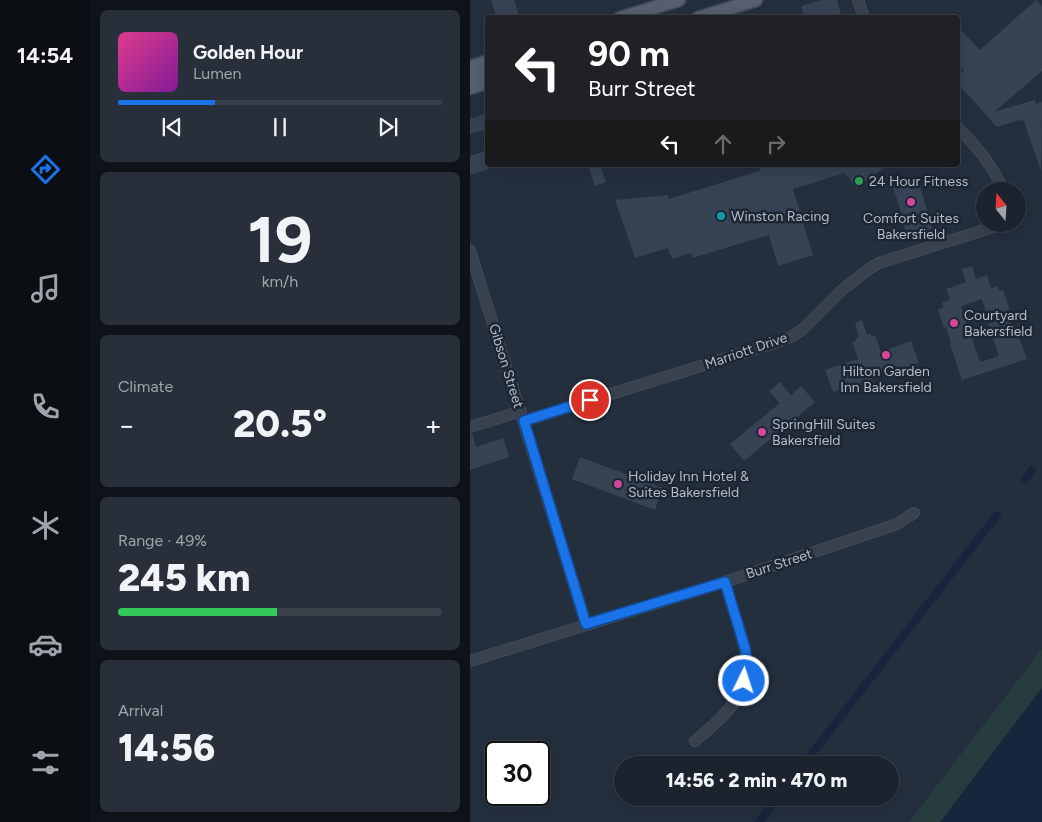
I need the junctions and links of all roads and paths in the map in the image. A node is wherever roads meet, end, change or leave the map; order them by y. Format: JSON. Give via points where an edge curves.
{"nodes":[{"id":1,"x":679,"y":0,"type":"edge"},
{"id":2,"x":756,"y":0,"type":"edge"},
{"id":3,"x":858,"y":0,"type":"edge"},
{"id":4,"x":630,"y":15,"type":"edge"},
{"id":5,"x":708,"y":15,"type":"edge"},
{"id":6,"x":863,"y":15,"type":"edge"},
{"id":7,"x":485,"y":55,"type":"edge"},
{"id":8,"x":470,"y":59,"type":"edge"},
{"id":9,"x":485,"y":62,"type":"edge"},
{"id":10,"x":470,"y":67,"type":"edge"},
{"id":11,"x":485,"y":73,"type":"edge"},
{"id":12,"x":470,"y":77,"type":"edge"},
{"id":13,"x":485,"y":83,"type":"edge"},
{"id":14,"x":470,"y":88,"type":"edge"},
{"id":15,"x":960,"y":130,"type":"edge"},
{"id":16,"x":999,"y":182,"type":"edge"},
{"id":17,"x":978,"y":232,"type":"edge"},
{"id":18,"x":470,"y":250,"type":"edge"},
{"id":19,"x":522,"y":416,"type":"junction"},
{"id":20,"x":470,"y":427,"type":"edge"},
{"id":21,"x":914,"y":513,"type":"dead end"},
{"id":22,"x":725,"y":582,"type":"junction"},
{"id":23,"x":586,"y":624,"type":"junction"},
{"id":24,"x":470,"y":661,"type":"edge"},
{"id":25,"x":695,"y":741,"type":"dead end"}],
"edges":[{"from":1,"to":4,"type":"main road"},
{"from":2,"to":5,"type":"main road"},
{"from":3,"to":6,"type":"street"},
{"from":7,"to":8,"type":"main road"},
{"from":9,"to":10,"type":"main road"},
{"from":11,"to":12,"type":"main road"},
{"from":13,"to":14,"type":"main road"},
{"from":15,"to":16,"type":"street","via":[[980,151]]},
{"from":17,"to":19,"type":"street","name":"Marriott Drive","via":[[879,263],[842,290],[802,330],[778,342]]},
{"from":18,"to":19,"type":"street","name":"Gibson Street"},
{"from":19,"to":20,"type":"street","name":"Marriott Drive"},
{"from":19,"to":23,"type":"street","name":"Gibson Street"},
{"from":21,"to":22,"type":"street","name":"Burr Street","via":[[897,524]]},
{"from":22,"to":23,"type":"street","name":"Burr Street"},
{"from":22,"to":25,"type":"street","via":[[745,648],[746,672],[735,701],[718,722]]},
{"from":23,"to":24,"type":"street","name":"Burr Street"}]}
